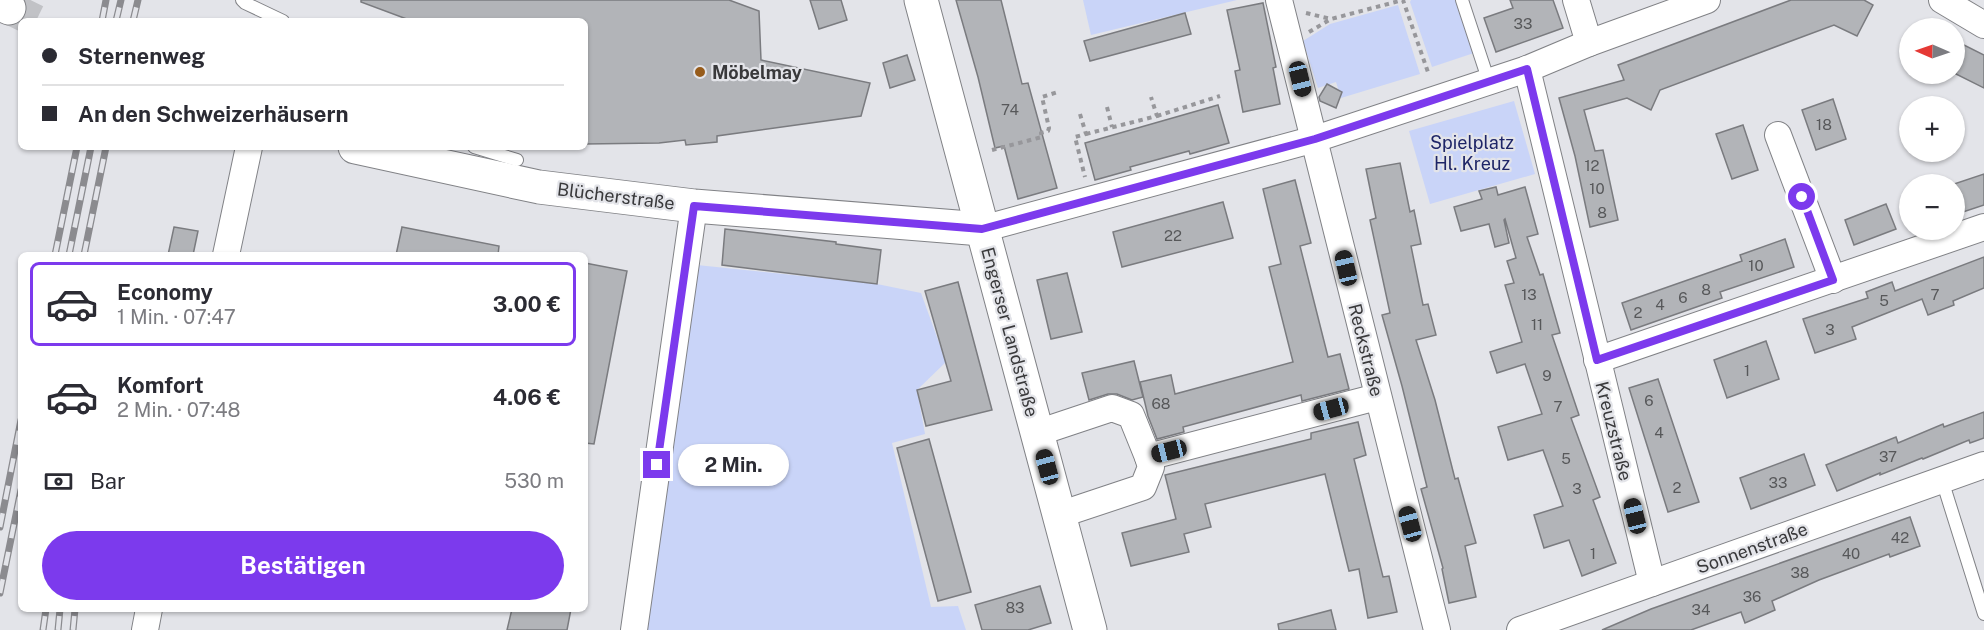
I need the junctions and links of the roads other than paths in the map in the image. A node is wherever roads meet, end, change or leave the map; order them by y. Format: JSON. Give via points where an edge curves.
{"nodes":[{"id":1,"x":242,"y":0,"type":"edge"},
{"id":2,"x":921,"y":0,"type":"edge"},
{"id":3,"x":1279,"y":0,"type":"edge"},
{"id":4,"x":1462,"y":0,"type":"edge"},
{"id":5,"x":1576,"y":0,"type":"edge"},
{"id":6,"x":1707,"y":0,"type":"edge"},
{"id":7,"x":1942,"y":0,"type":"edge"},
{"id":8,"x":278,"y":18,"type":"edge"},
{"id":9,"x":1984,"y":25,"type":"edge"},
{"id":10,"x":1589,"y":43,"type":"junction"},
{"id":11,"x":1527,"y":69,"type":"junction"},
{"id":12,"x":1489,"y":82,"type":"junction"},
{"id":13,"x":1778,"y":135,"type":"dead end"},
{"id":14,"x":1315,"y":139,"type":"junction"},
{"id":15,"x":248,"y":150,"type":"edge"},
{"id":16,"x":369,"y":150,"type":"edge"},
{"id":17,"x":484,"y":150,"type":"edge"},
{"id":18,"x":517,"y":160,"type":"dead end"},
{"id":19,"x":694,"y":206,"type":"junction"},
{"id":20,"x":1984,"y":227,"type":"edge"},
{"id":21,"x":982,"y":229,"type":"junction"},
{"id":22,"x":227,"y":252,"type":"edge"},
{"id":23,"x":1833,"y":280,"type":"junction"},
{"id":24,"x":1597,"y":360,"type":"junction"},
{"id":25,"x":1377,"y":397,"type":"junction"},
{"id":26,"x":1037,"y":433,"type":"junction"},
{"id":27,"x":1148,"y":457,"type":"junction"},
{"id":28,"x":1984,"y":465,"type":"edge"},
{"id":29,"x":1942,"y":480,"type":"junction"},
{"id":30,"x":1059,"y":515,"type":"junction"},
{"id":31,"x":1652,"y":583,"type":"junction"},
{"id":32,"x":148,"y":612,"type":"edge"},
{"id":33,"x":1984,"y":614,"type":"edge"},
{"id":34,"x":145,"y":630,"type":"edge"},
{"id":35,"x":634,"y":630,"type":"edge"},
{"id":36,"x":1090,"y":630,"type":"edge"},
{"id":37,"x":1437,"y":630,"type":"edge"},
{"id":38,"x":1520,"y":630,"type":"edge"}],
"edges":[{"from":1,"to":8,"type":"lane"},
{"from":2,"to":21,"type":"main road","name":"Engerser Landstraße"},
{"from":3,"to":14,"type":"street","name":"Reckstraße"},
{"from":4,"to":12,"type":"lane"},
{"from":5,"to":10,"type":"street"},
{"from":6,"to":10,"type":"street","name":"Blücherstraße"},
{"from":7,"to":9,"type":"street"},
{"from":10,"to":11,"type":"street","name":"Blücherstraße"},
{"from":11,"to":12,"type":"street","name":"Blücherstraße"},
{"from":11,"to":24,"type":"street","name":"Kreuzstraße"},
{"from":12,"to":14,"type":"street","name":"Blücherstraße"},
{"from":13,"to":23,"type":"street"},
{"from":14,"to":21,"type":"street","name":"Blücherstraße"},
{"from":14,"to":25,"type":"street","name":"Reckstraße"},
{"from":15,"to":22,"type":"street"},
{"from":16,"to":19,"type":"main road","name":"Blücherstraße","via":[[539,187]]},
{"from":17,"to":18,"type":"lane"},
{"from":19,"to":21,"type":"main road","name":"Blücherstraße"},
{"from":19,"to":35,"type":"street"},
{"from":20,"to":23,"type":"street"},
{"from":21,"to":26,"type":"main road","name":"Engerser Landstraße"},
{"from":23,"to":24,"type":"street"},
{"from":24,"to":31,"type":"street","name":"Kreuzstraße"},
{"from":25,"to":27,"type":"street"},
{"from":25,"to":37,"type":"street","name":"Reckstraße"},
{"from":26,"to":27,"type":"street","via":[[1112,408],[1131,416]]},
{"from":26,"to":30,"type":"main road","name":"Engerser Landstraße"},
{"from":27,"to":30,"type":"street","via":[[1151,467],[1143,487]]},
{"from":28,"to":29,"type":"street","name":"Sonnenstraße"},
{"from":29,"to":31,"type":"street","name":"Sonnenstraße"},
{"from":29,"to":33,"type":"lane"},
{"from":30,"to":36,"type":"main road","name":"Engerser Landstraße"},
{"from":31,"to":38,"type":"street","name":"Sonnenstraße"},
{"from":32,"to":34,"type":"street"}]}
